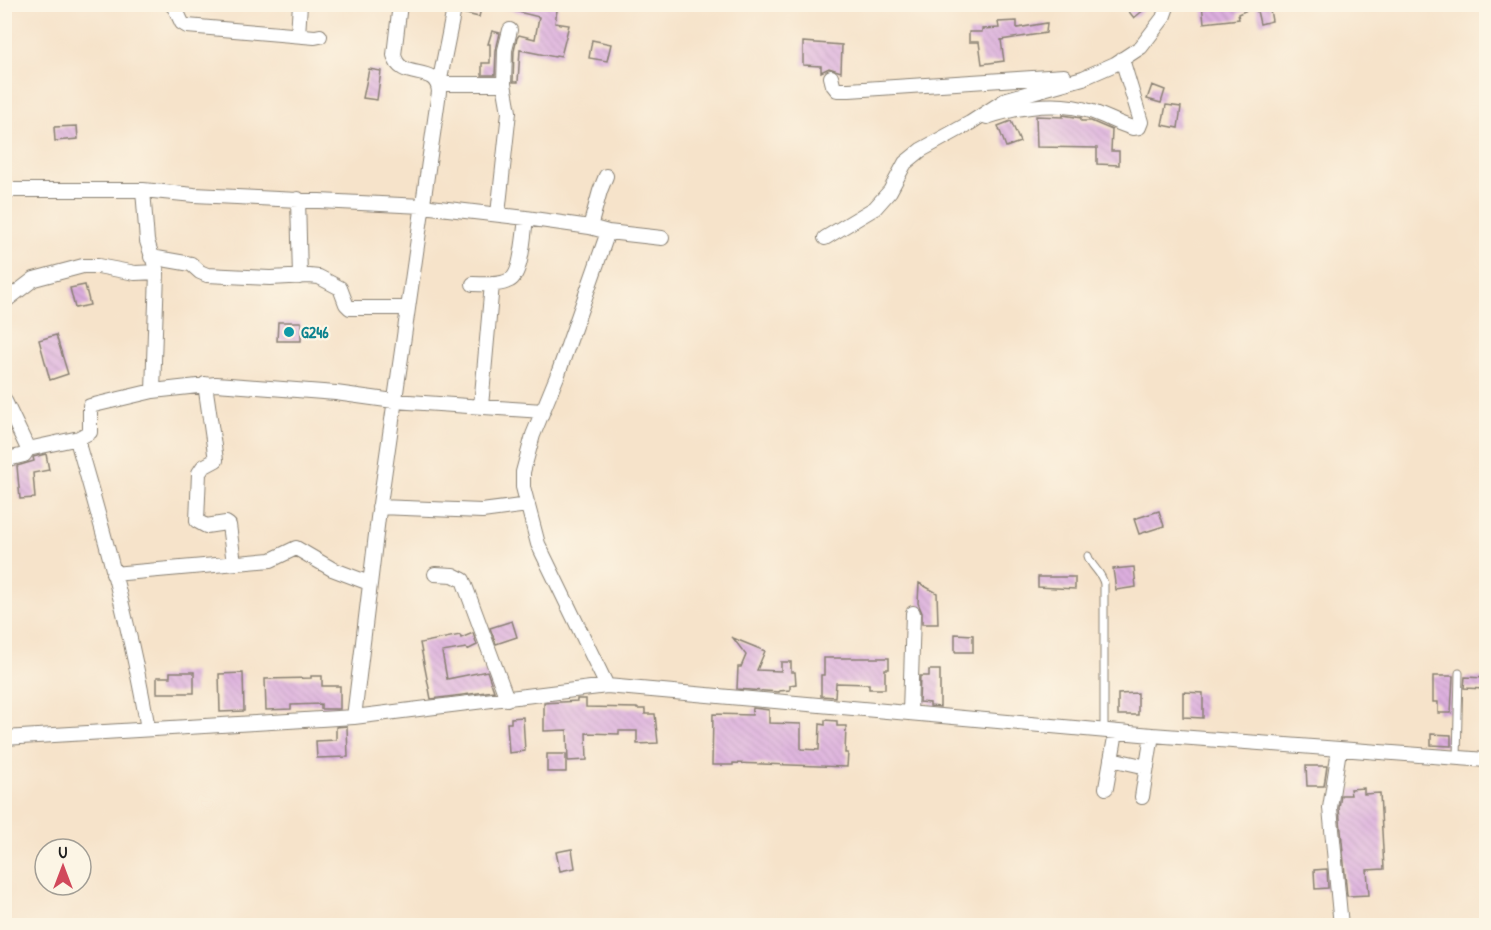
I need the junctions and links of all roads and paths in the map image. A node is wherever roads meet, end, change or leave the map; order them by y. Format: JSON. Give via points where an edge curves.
{"nodes":[{"id":1,"x":171,"y":4,"type":"edge"},
{"id":2,"x":300,"y":4,"type":"edge"},
{"id":3,"x":400,"y":4,"type":"edge"},
{"id":4,"x":454,"y":4,"type":"edge"},
{"id":5,"x":1168,"y":4,"type":"edge"},
{"id":6,"x":510,"y":30,"type":"dead end"},
{"id":7,"x":298,"y":35,"type":"junction"},
{"id":8,"x":320,"y":36,"type":"dead end"},
{"id":9,"x":1122,"y":59,"type":"junction"},
{"id":10,"x":831,"y":78,"type":"dead end"},
{"id":11,"x":1083,"y":78,"type":"junction"},
{"id":12,"x":438,"y":84,"type":"junction"},
{"id":13,"x":504,"y":84,"type":"junction"},
{"id":14,"x":970,"y":123,"type":"junction"},
{"id":15,"x":606,"y":176,"type":"dead end"},
{"id":16,"x":4,"y":190,"type":"edge"},
{"id":17,"x":143,"y":190,"type":"junction"},
{"id":18,"x":298,"y":199,"type":"junction"},
{"id":19,"x":422,"y":206,"type":"junction"},
{"id":20,"x":498,"y":214,"type":"junction"},
{"id":21,"x":526,"y":218,"type":"junction"},
{"id":22,"x":590,"y":227,"type":"junction"},
{"id":23,"x":608,"y":232,"type":"junction"},
{"id":24,"x":662,"y":238,"type":"dead end"},
{"id":25,"x":825,"y":238,"type":"dead end"},
{"id":26,"x":151,"y":257,"type":"junction"},
{"id":27,"x":157,"y":272,"type":"junction"},
{"id":28,"x":300,"y":277,"type":"junction"},
{"id":29,"x":473,"y":284,"type":"dead end"},
{"id":30,"x":492,"y":284,"type":"junction"},
{"id":31,"x":4,"y":302,"type":"edge"},
{"id":32,"x":407,"y":308,"type":"junction"},
{"id":33,"x":205,"y":384,"type":"junction"},
{"id":34,"x":153,"y":391,"type":"junction"},
{"id":35,"x":4,"y":399,"type":"edge"},
{"id":36,"x":394,"y":401,"type":"junction"},
{"id":37,"x":481,"y":406,"type":"junction"},
{"id":38,"x":543,"y":411,"type":"junction"},
{"id":39,"x":79,"y":438,"type":"junction"},
{"id":40,"x":27,"y":449,"type":"junction"},
{"id":41,"x":4,"y":460,"type":"edge"},
{"id":42,"x":528,"y":505,"type":"junction"},
{"id":43,"x":379,"y":507,"type":"junction"},
{"id":44,"x":1088,"y":556,"type":"dead end"},
{"id":45,"x":234,"y":563,"type":"junction"},
{"id":46,"x":113,"y":574,"type":"junction"},
{"id":47,"x":435,"y":574,"type":"dead end"},
{"id":48,"x":369,"y":583,"type":"junction"},
{"id":49,"x":913,"y":613,"type":"dead end"},
{"id":50,"x":1459,"y":673,"type":"dead end"},
{"id":51,"x":607,"y":686,"type":"junction"},
{"id":52,"x":507,"y":699,"type":"junction"},
{"id":53,"x":910,"y":713,"type":"junction"},
{"id":54,"x":354,"y":717,"type":"junction"},
{"id":55,"x":148,"y":729,"type":"junction"},
{"id":56,"x":1110,"y":732,"type":"junction"},
{"id":57,"x":1152,"y":735,"type":"junction"},
{"id":58,"x":4,"y":738,"type":"edge"},
{"id":59,"x":1338,"y":750,"type":"junction"},
{"id":60,"x":1457,"y":758,"type":"junction"},
{"id":61,"x":1112,"y":759,"type":"junction"},
{"id":62,"x":1486,"y":760,"type":"edge"},
{"id":63,"x":1147,"y":767,"type":"junction"},
{"id":64,"x":1106,"y":788,"type":"dead end"},
{"id":65,"x":1142,"y":797,"type":"dead end"},
{"id":66,"x":1341,"y":926,"type":"edge"}],
"edges":[{"from":1,"to":7,"type":"street","via":[[187,26]]},
{"from":2,"to":7,"type":"street"},
{"from":3,"to":12,"type":"street","via":[[396,61],[406,70],[435,78]]},
{"from":4,"to":12,"type":"street"},
{"from":5,"to":9,"type":"street","via":[[1163,18],[1141,47]]},
{"from":6,"to":13,"type":"street"},
{"from":7,"to":8,"type":"street"},
{"from":9,"to":11,"type":"street"},
{"from":9,"to":14,"type":"street","via":[[1134,93],[1139,127],[1065,106],[1024,107]]},
{"from":10,"to":11,"type":"street","via":[[837,90]]},
{"from":11,"to":14,"type":"street","via":[[1007,99]]},
{"from":12,"to":13,"type":"street"},
{"from":12,"to":19,"type":"street"},
{"from":13,"to":20,"type":"street","via":[[509,112]]},
{"from":14,"to":25,"type":"street","via":[[910,157],[875,208]]},
{"from":15,"to":22,"type":"street"},
{"from":16,"to":17,"type":"street"},
{"from":17,"to":18,"type":"street"},
{"from":17,"to":26,"type":"street"},
{"from":18,"to":19,"type":"street"},
{"from":18,"to":28,"type":"street"},
{"from":19,"to":20,"type":"street"},
{"from":19,"to":32,"type":"street"},
{"from":20,"to":21,"type":"street"},
{"from":21,"to":22,"type":"street"},
{"from":21,"to":30,"type":"street","via":[[516,276]]},
{"from":22,"to":23,"type":"street"},
{"from":23,"to":24,"type":"street"},
{"from":23,"to":38,"type":"street"},
{"from":26,"to":27,"type":"street"},
{"from":26,"to":28,"type":"street","via":[[191,264],[200,272],[216,276]]},
{"from":27,"to":31,"type":"street","via":[[82,266],[34,279]]},
{"from":27,"to":34,"type":"street"},
{"from":28,"to":32,"type":"street","via":[[319,277],[340,288],[350,308]]},
{"from":29,"to":30,"type":"street"},
{"from":30,"to":37,"type":"street"},
{"from":32,"to":36,"type":"street"},
{"from":33,"to":34,"type":"street"},
{"from":33,"to":36,"type":"street"},
{"from":33,"to":45,"type":"street","via":[[216,460],[202,466],[199,472],[197,521],[207,526],[230,525]]},
{"from":34,"to":39,"type":"street","via":[[90,406],[90,432]]},
{"from":35,"to":40,"type":"street"},
{"from":36,"to":37,"type":"street"},
{"from":36,"to":43,"type":"street"},
{"from":37,"to":38,"type":"street"},
{"from":38,"to":42,"type":"street","via":[[523,472]]},
{"from":39,"to":40,"type":"street"},
{"from":39,"to":46,"type":"street"},
{"from":40,"to":41,"type":"street","via":[[24,455]]},
{"from":42,"to":43,"type":"street","via":[[482,511]]},
{"from":42,"to":51,"type":"street","via":[[538,544]]},
{"from":43,"to":48,"type":"street"},
{"from":44,"to":56,"type":"lane","via":[[1104,584]]},
{"from":45,"to":46,"type":"street"},
{"from":45,"to":48,"type":"street","via":[[271,560],[296,548],[332,569]]},
{"from":46,"to":55,"type":"street"},
{"from":47,"to":52,"type":"street","via":[[463,580]]},
{"from":48,"to":54,"type":"street"},
{"from":49,"to":53,"type":"street"},
{"from":50,"to":60,"type":"lane"},
{"from":51,"to":52,"type":"street"},
{"from":51,"to":53,"type":"street"},
{"from":52,"to":54,"type":"street"},
{"from":53,"to":56,"type":"street"},
{"from":54,"to":55,"type":"street"},
{"from":55,"to":58,"type":"street"},
{"from":56,"to":57,"type":"street"},
{"from":56,"to":61,"type":"street"},
{"from":57,"to":59,"type":"street"},
{"from":57,"to":63,"type":"street"},
{"from":59,"to":60,"type":"street"},
{"from":59,"to":66,"type":"street","via":[[1330,808]]},
{"from":60,"to":62,"type":"street"},
{"from":61,"to":63,"type":"street"},
{"from":61,"to":64,"type":"street"},
{"from":63,"to":65,"type":"street"}]}
